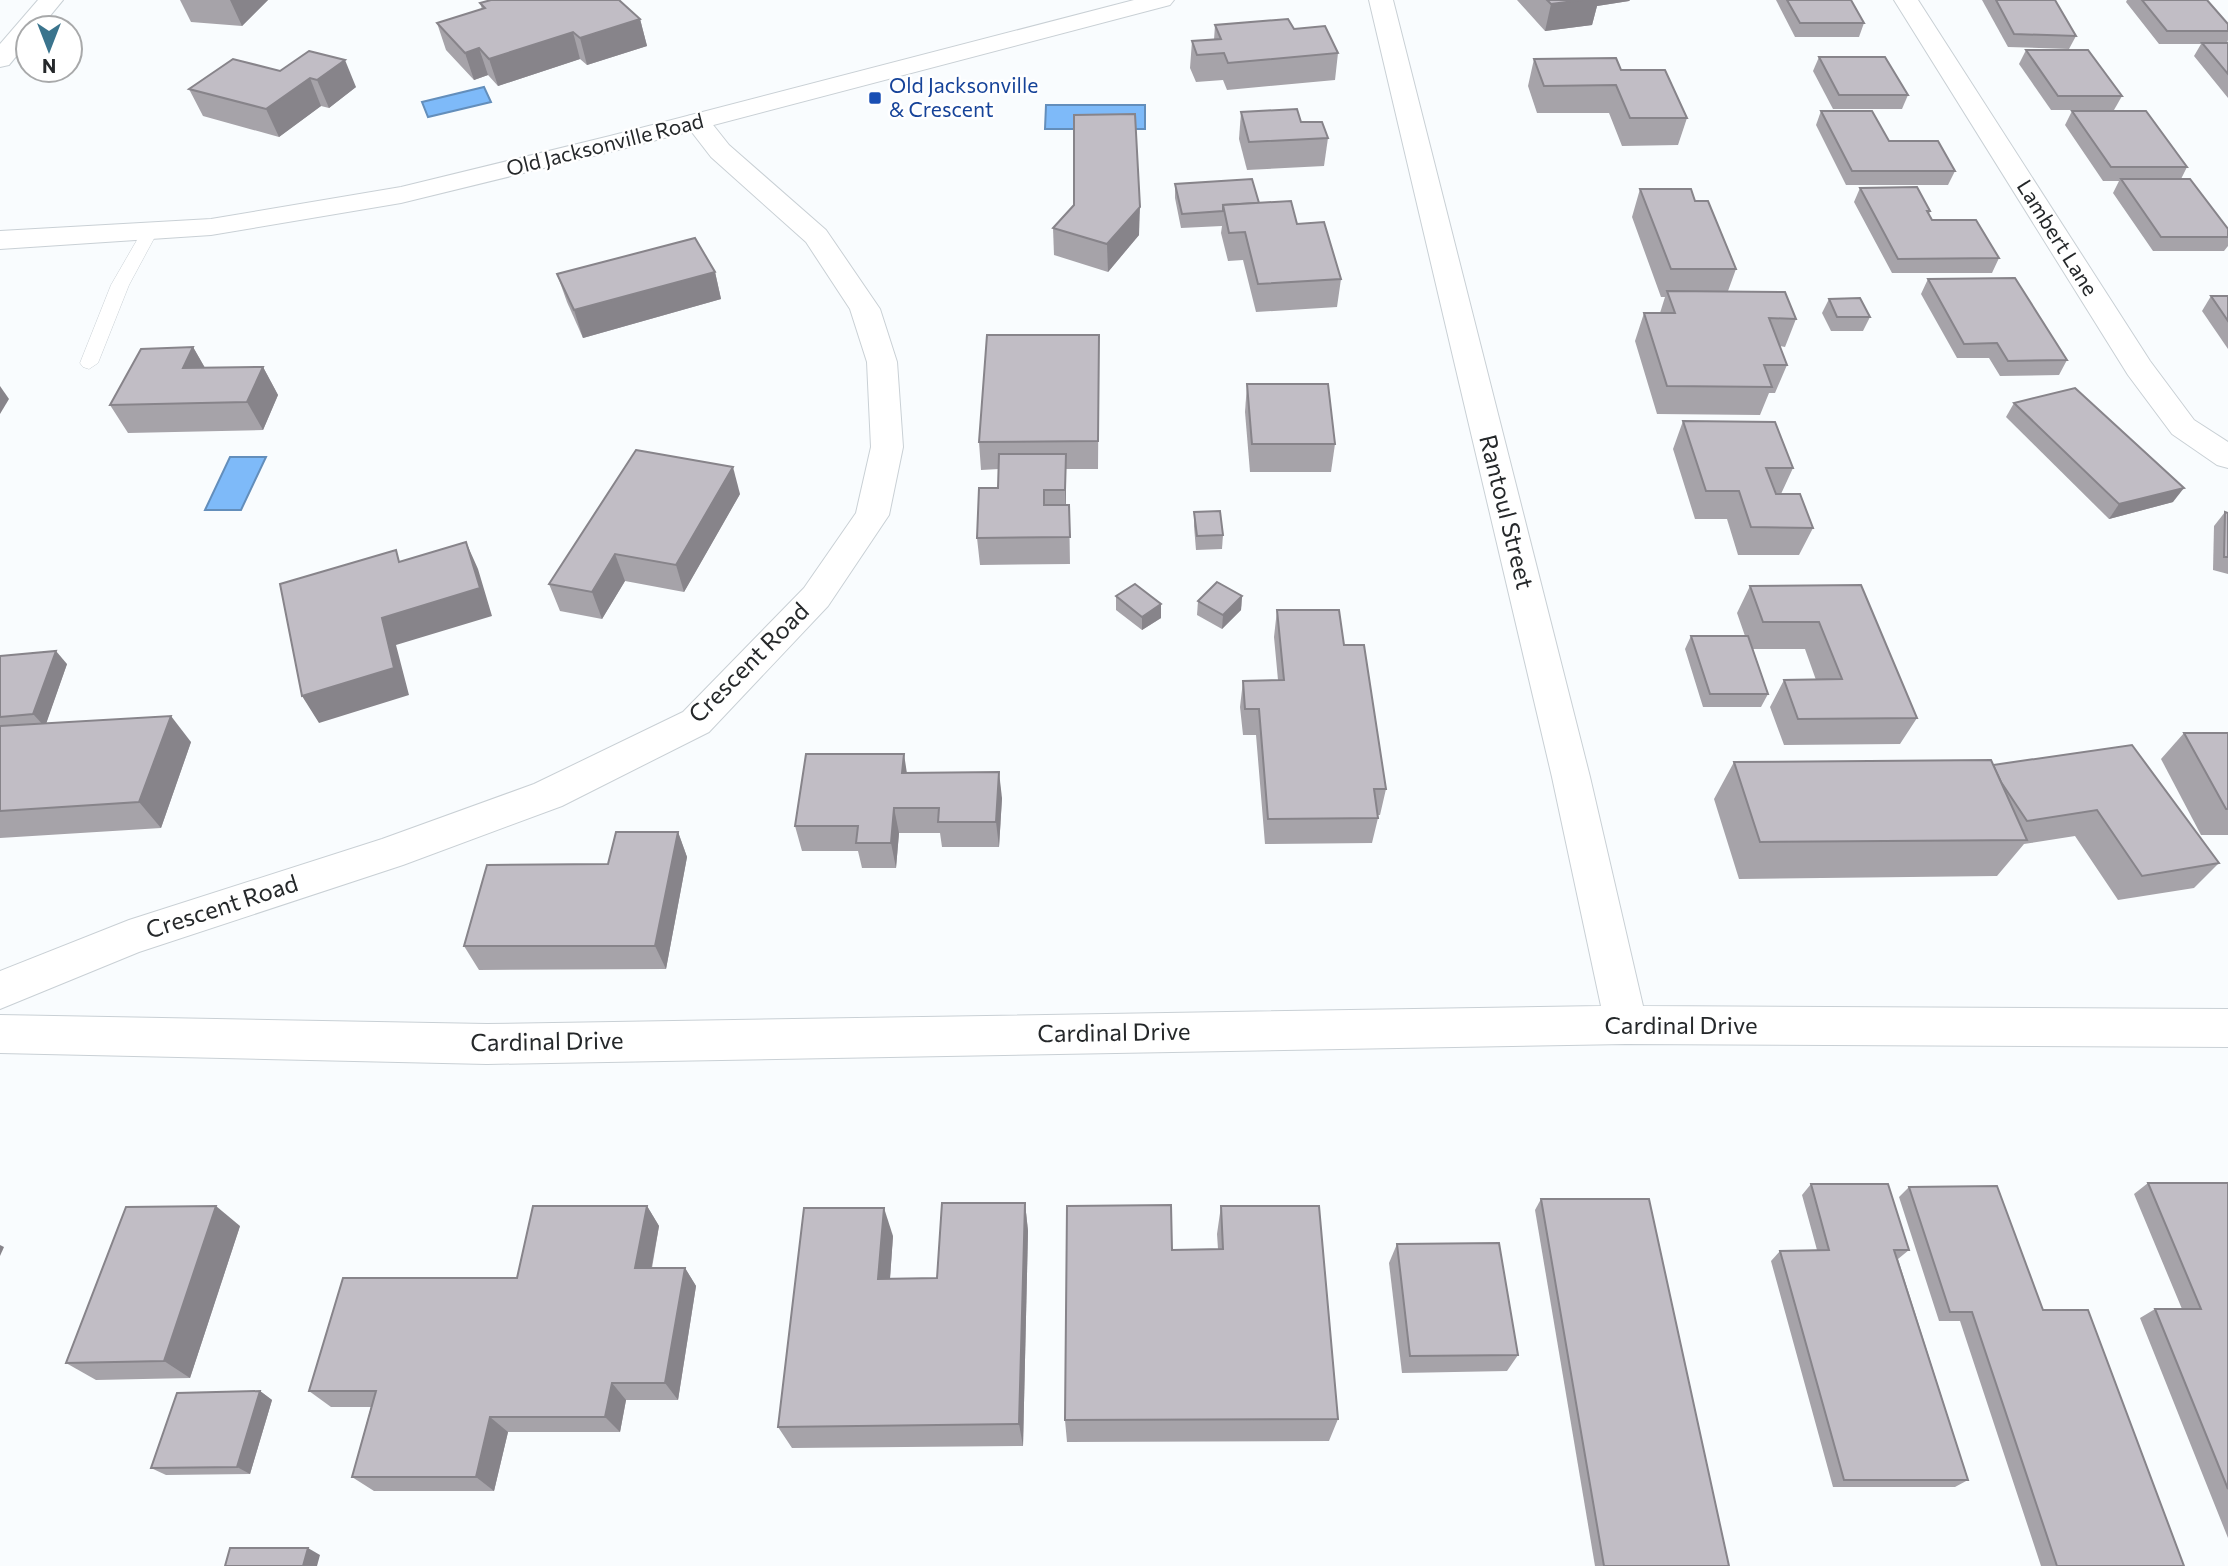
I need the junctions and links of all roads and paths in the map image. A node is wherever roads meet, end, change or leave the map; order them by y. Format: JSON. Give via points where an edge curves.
{"nodes":[{"id":1,"x":51,"y":0,"type":"edge"},
{"id":2,"x":1162,"y":0,"type":"edge"},
{"id":3,"x":1381,"y":0,"type":"edge"},
{"id":4,"x":1906,"y":0,"type":"edge"},
{"id":5,"x":0,"y":60,"type":"edge"},
{"id":6,"x":698,"y":122,"type":"junction"},
{"id":7,"x":299,"y":214,"type":"junction"},
{"id":8,"x":0,"y":218,"type":"edge"},
{"id":9,"x":149,"y":233,"type":"junction"},
{"id":10,"x":38,"y":239,"type":"junction"},
{"id":11,"x":0,"y":240,"type":"edge"},
{"id":12,"x":0,"y":249,"type":"edge"},
{"id":13,"x":89,"y":363,"type":"dead end"},
{"id":14,"x":2228,"y":457,"type":"edge"},
{"id":15,"x":0,"y":990,"type":"edge"},
{"id":16,"x":1626,"y":1026,"type":"junction"},
{"id":17,"x":2228,"y":1028,"type":"edge"},
{"id":18,"x":0,"y":1034,"type":"edge"}],
"edges":[{"from":1,"to":5,"type":"street"},
{"from":2,"to":6,"type":"street","name":"Old Jacksonville Road"},
{"from":3,"to":16,"type":"street","name":"Rantoul Street","via":[[1568,764]]},
{"from":4,"to":14,"type":"street","name":"Lambert Lane","via":[[2139,368],[2183,426]]},
{"from":6,"to":7,"type":"street","name":"Old Jacksonville Road","via":[[401,195]]},
{"from":6,"to":15,"type":"street","name":"Crescent Road","via":[[720,152],[816,236],[865,309],[882,362],[887,447],[872,515],[816,597],[696,722],[548,795],[130,938]]},
{"from":7,"to":8,"type":"street","via":[[248,207],[114,218]]},
{"from":7,"to":9,"type":"street","name":"Old Jacksonville Road"},
{"from":9,"to":10,"type":"street","name":"Old Jacksonville Road"},
{"from":9,"to":13,"type":"lane","via":[[120,285]]},
{"from":10,"to":11,"type":"street"},
{"from":10,"to":12,"type":"street"},
{"from":16,"to":17,"type":"street","name":"Cardinal Drive"},
{"from":16,"to":18,"type":"street","name":"Cardinal Drive","via":[[487,1044]]}]}
